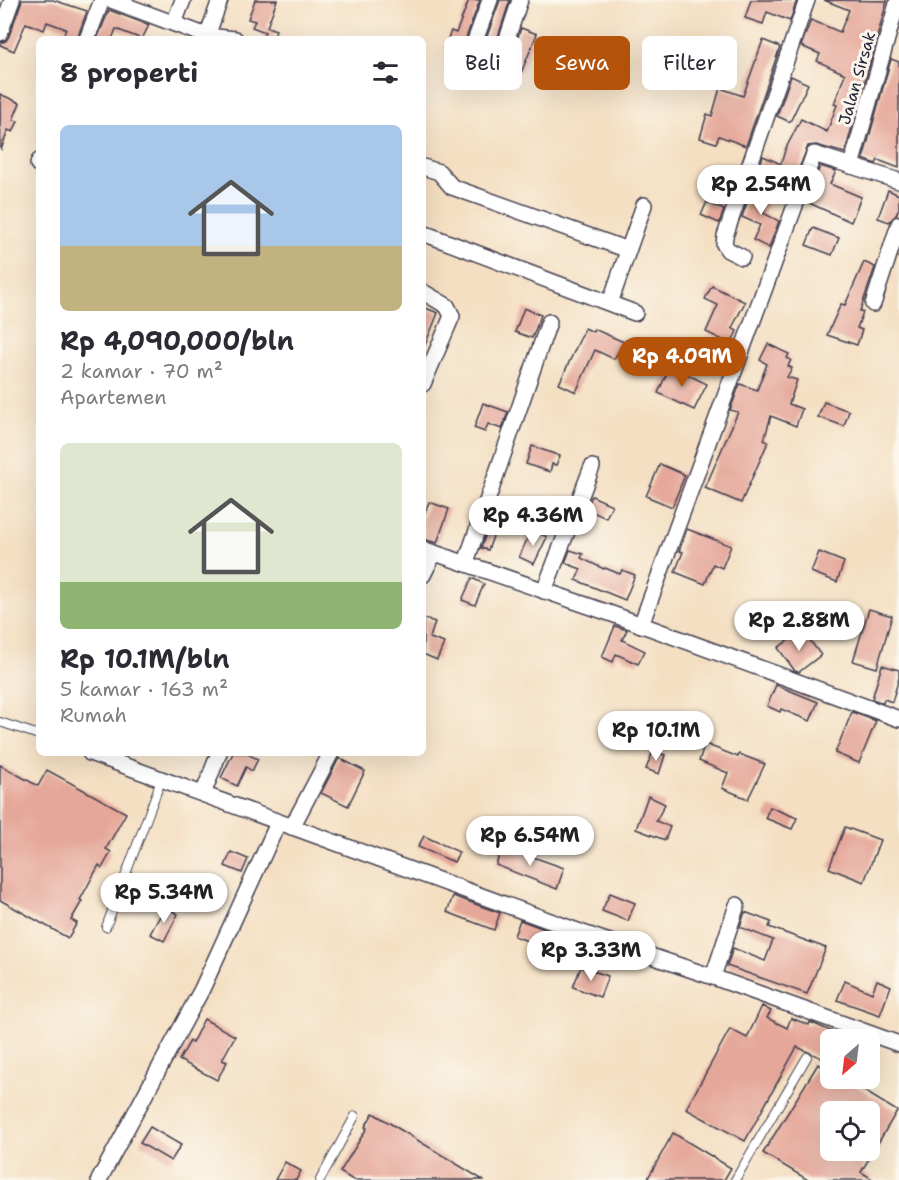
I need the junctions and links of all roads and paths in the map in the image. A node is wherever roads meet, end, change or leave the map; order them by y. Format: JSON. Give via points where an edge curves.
{"nodes":[{"id":1,"x":12,"y":0,"type":"edge"},
{"id":2,"x":102,"y":0,"type":"edge"},
{"id":3,"x":111,"y":0,"type":"edge"},
{"id":4,"x":183,"y":0,"type":"edge"},
{"id":5,"x":220,"y":0,"type":"edge"},
{"id":6,"x":490,"y":0,"type":"edge"},
{"id":7,"x":520,"y":0,"type":"edge"},
{"id":8,"x":807,"y":0,"type":"edge"},
{"id":9,"x":898,"y":0,"type":"edge"},
{"id":10,"x":130,"y":3,"type":"edge"},
{"id":11,"x":174,"y":23,"type":"junction"},
{"id":12,"x":0,"y":33,"type":"edge"},
{"id":13,"x":88,"y":36,"type":"edge"},
{"id":14,"x":203,"y":36,"type":"edge"},
{"id":15,"x":208,"y":36,"type":"edge"},
{"id":16,"x":477,"y":36,"type":"edge"},
{"id":17,"x":508,"y":36,"type":"edge"},
{"id":18,"x":851,"y":166,"type":"junction"},
{"id":19,"x":426,"y":168,"type":"edge"},
{"id":20,"x":899,"y":181,"type":"edge"},
{"id":21,"x":644,"y":205,"type":"dead end"},
{"id":22,"x":899,"y":224,"type":"edge"},
{"id":23,"x":426,"y":234,"type":"edge"},
{"id":24,"x":628,"y":250,"type":"junction"},
{"id":25,"x":742,"y":257,"type":"dead end"},
{"id":26,"x":426,"y":294,"type":"edge"},
{"id":27,"x":610,"y":303,"type":"junction"},
{"id":28,"x":873,"y":304,"type":"dead end"},
{"id":29,"x":635,"y":313,"type":"dead end"},
{"id":30,"x":549,"y":322,"type":"dead end"},
{"id":31,"x":426,"y":377,"type":"edge"},
{"id":32,"x":591,"y":467,"type":"dead end"},
{"id":33,"x":429,"y":551,"type":"edge"},
{"id":34,"x":466,"y":562,"type":"junction"},
{"id":35,"x":544,"y":591,"type":"junction"},
{"id":36,"x":640,"y":625,"type":"junction"},
{"id":37,"x":899,"y":719,"type":"edge"},
{"id":38,"x":0,"y":722,"type":"edge"},
{"id":39,"x":36,"y":734,"type":"edge"},
{"id":40,"x":99,"y":756,"type":"edge"},
{"id":41,"x":218,"y":756,"type":"edge"},
{"id":42,"x":329,"y":756,"type":"edge"},
{"id":43,"x":162,"y":778,"type":"junction"},
{"id":44,"x":203,"y":794,"type":"junction"},
{"id":45,"x":285,"y":825,"type":"junction"},
{"id":46,"x":737,"y":905,"type":"dead end"},
{"id":47,"x":106,"y":927,"type":"dead end"},
{"id":48,"x":713,"y":977,"type":"junction"},
{"id":49,"x":899,"y":1044,"type":"edge"},
{"id":50,"x":807,"y":1057,"type":"dead end"},
{"id":51,"x":356,"y":1116,"type":"dead end"},
{"id":52,"x":99,"y":1180,"type":"edge"},
{"id":53,"x":320,"y":1180,"type":"edge"},
{"id":54,"x":735,"y":1180,"type":"edge"}],
"edges":[{"from":1,"to":12,"type":"street"},
{"from":2,"to":13,"type":"street"},
{"from":3,"to":10,"type":"street"},
{"from":4,"to":11,"type":"street"},
{"from":5,"to":15,"type":"street"},
{"from":6,"to":16,"type":"street"},
{"from":7,"to":17,"type":"street"},
{"from":8,"to":25,"type":"street","via":[[725,236],[728,250]]},
{"from":9,"to":18,"type":"street","name":"Jalan Sirsak"},
{"from":10,"to":11,"type":"street"},
{"from":11,"to":14,"type":"street"},
{"from":18,"to":20,"type":"street"},
{"from":18,"to":36,"type":"street","via":[[814,154]]},
{"from":19,"to":24,"type":"street","via":[[439,172],[452,187]]},
{"from":21,"to":24,"type":"street"},
{"from":22,"to":28,"type":"street"},
{"from":23,"to":27,"type":"street"},
{"from":24,"to":27,"type":"street"},
{"from":26,"to":31,"type":"street","via":[[447,306],[452,316]]},
{"from":27,"to":29,"type":"street"},
{"from":30,"to":34,"type":"street"},
{"from":32,"to":35,"type":"street"},
{"from":33,"to":34,"type":"street"},
{"from":34,"to":35,"type":"street"},
{"from":35,"to":36,"type":"street"},
{"from":36,"to":37,"type":"street"},
{"from":38,"to":39,"type":"lane"},
{"from":40,"to":43,"type":"street"},
{"from":41,"to":44,"type":"street"},
{"from":42,"to":45,"type":"street"},
{"from":43,"to":44,"type":"street"},
{"from":43,"to":47,"type":"lane"},
{"from":44,"to":45,"type":"street"},
{"from":45,"to":48,"type":"street"},
{"from":45,"to":52,"type":"street"},
{"from":46,"to":48,"type":"street"},
{"from":48,"to":49,"type":"street"},
{"from":50,"to":54,"type":"lane"},
{"from":51,"to":53,"type":"lane"}]}
